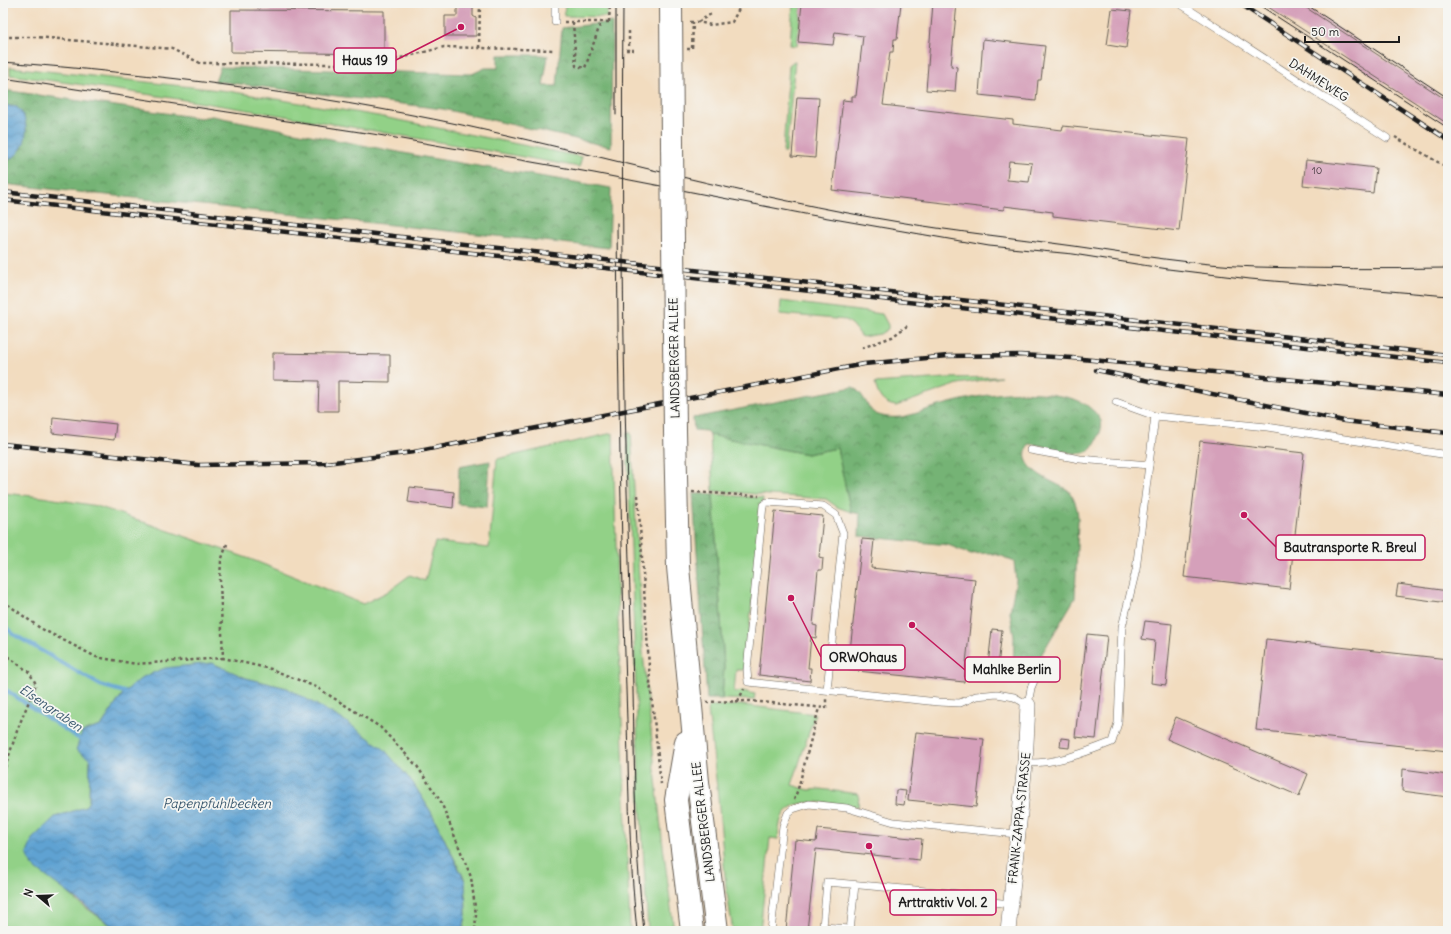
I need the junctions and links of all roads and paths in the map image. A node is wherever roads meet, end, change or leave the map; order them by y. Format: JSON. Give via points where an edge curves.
{"nodes":[{"id":1,"x":480,"y":3,"type":"edge"},
{"id":2,"x":555,"y":3,"type":"edge"},
{"id":3,"x":610,"y":3,"type":"edge"},
{"id":4,"x":671,"y":3,"type":"edge"},
{"id":5,"x":742,"y":3,"type":"edge"},
{"id":6,"x":1179,"y":3,"type":"edge"},
{"id":7,"x":711,"y":14,"type":"dead end"},
{"id":8,"x":555,"y":22,"type":"dead end"},
{"id":9,"x":601,"y":22,"type":"junction"},
{"id":10,"x":698,"y":22,"type":"junction"},
{"id":11,"x":629,"y":31,"type":"dead end"},
{"id":12,"x":3,"y":37,"type":"edge"},
{"id":13,"x":479,"y":48,"type":"junction"},
{"id":14,"x":687,"y":49,"type":"dead end"},
{"id":15,"x":554,"y":50,"type":"dead end"},
{"id":16,"x":634,"y":50,"type":"dead end"},
{"id":17,"x":1387,"y":138,"type":"joint"},
{"id":18,"x":1448,"y":168,"type":"edge"},
{"id":19,"x":907,"y":326,"type":"dead end"},
{"id":20,"x":862,"y":348,"type":"dead end"},
{"id":21,"x":1116,"y":402,"type":"dead end"},
{"id":22,"x":1155,"y":416,"type":"junction"},
{"id":23,"x":1030,"y":450,"type":"dead end"},
{"id":24,"x":1448,"y":455,"type":"edge"},
{"id":25,"x":1149,"y":465,"type":"junction"},
{"id":26,"x":692,"y":492,"type":"dead end"},
{"id":27,"x":638,"y":495,"type":"dead end"},
{"id":28,"x":766,"y":502,"type":"junction"},
{"id":29,"x":227,"y":544,"type":"dead end"},
{"id":30,"x":3,"y":601,"type":"edge"},
{"id":31,"x":3,"y":652,"type":"edge"},
{"id":32,"x":223,"y":658,"type":"junction"},
{"id":33,"x":1042,"y":662,"type":"dead end"},
{"id":34,"x":748,"y":682,"type":"junction"},
{"id":35,"x":827,"y":690,"type":"junction"},
{"id":36,"x":738,"y":701,"type":"junction"},
{"id":37,"x":1028,"y":705,"type":"junction"},
{"id":38,"x":699,"y":708,"type":"junction"},
{"id":39,"x":819,"y":708,"type":"junction"},
{"id":40,"x":1025,"y":763,"type":"junction"},
{"id":41,"x":3,"y":774,"type":"edge"},
{"id":42,"x":661,"y":785,"type":"dead end"},
{"id":43,"x":798,"y":789,"type":"dead end"},
{"id":44,"x":1017,"y":834,"type":"junction"},
{"id":45,"x":855,"y":885,"type":"junction"},
{"id":46,"x":1010,"y":904,"type":"junction"},
{"id":47,"x":850,"y":930,"type":"edge"},
{"id":48,"x":475,"y":931,"type":"edge"},
{"id":49,"x":692,"y":931,"type":"edge"},
{"id":50,"x":717,"y":931,"type":"edge"},
{"id":51,"x":771,"y":931,"type":"edge"},
{"id":52,"x":1008,"y":931,"type":"edge"}],
"edges":[{"from":1,"to":13,"type":"path"},
{"from":2,"to":8,"type":"lane"},
{"from":3,"to":9,"type":"path","via":[[611,22]]},
{"from":4,"to":38,"type":"main road","name":"LANDSBERGER ALLEE","bridge":true,"via":[[678,567]]},
{"from":5,"to":10,"type":"path","via":[[732,22],[711,25]]},
{"from":6,"to":17,"type":"lane","name":"DAHMEWEG"},
{"from":7,"to":10,"type":"path"},
{"from":9,"to":9,"type":"path","via":[[573,22],[576,66],[585,68]]},
{"from":10,"to":14,"type":"path","via":[[692,22],[692,49]]},
{"from":11,"to":16,"type":"path","via":[[628,50]]},
{"from":12,"to":13,"type":"path","via":[[36,37],[172,49],[200,64],[334,64],[389,61],[444,47]]},
{"from":13,"to":15,"type":"path"},
{"from":17,"to":18,"type":"path","via":[[1398,137]]},
{"from":19,"to":20,"type":"path","via":[[892,337]]},
{"from":21,"to":22,"type":"lane"},
{"from":22,"to":24,"type":"lane","via":[[1267,427]]},
{"from":22,"to":25,"type":"lane"},
{"from":23,"to":25,"type":"lane","via":[[1080,459]]},
{"from":25,"to":40,"type":"lane","via":[[1136,570],[1122,627],[1118,723],[1112,742],[1072,757],[1036,764]]},
{"from":26,"to":28,"type":"path","via":[[763,496]]},
{"from":27,"to":42,"type":"path","via":[[650,682]]},
{"from":28,"to":34,"type":"lane","via":[[762,513]]},
{"from":28,"to":35,"type":"lane","via":[[823,506],[836,515],[843,533]]},
{"from":29,"to":32,"type":"path","via":[[221,561],[220,580]]},
{"from":30,"to":32,"type":"path","via":[[40,628],[96,657],[136,664]]},
{"from":31,"to":41,"type":"path","via":[[29,672],[36,684]]},
{"from":32,"to":48,"type":"path","via":[[272,669],[316,687],[380,727],[417,766],[441,802],[471,876],[476,915]]},
{"from":33,"to":37,"type":"lane","via":[[1031,688]]},
{"from":34,"to":35,"type":"lane"},
{"from":34,"to":36,"type":"path"},
{"from":35,"to":37,"type":"lane","via":[[960,703],[976,696],[997,694],[1014,697]]},
{"from":35,"to":39,"type":"path","via":[[826,708]]},
{"from":36,"to":38,"type":"path"},
{"from":36,"to":39,"type":"path"},
{"from":37,"to":40,"type":"street","name":"FRANK-ZAPPA-STRASSE"},
{"from":38,"to":49,"type":"main road","name":"LANDSBERGER ALLEE","via":[[676,800]]},
{"from":38,"to":50,"type":"main road","name":"LANDSBERGER ALLEE"},
{"from":39,"to":43,"type":"path"},
{"from":40,"to":44,"type":"street","name":"FRANK-ZAPPA-STRASSE"},
{"from":44,"to":46,"type":"street","name":"FRANK-ZAPPA-STRASSE"},
{"from":44,"to":51,"type":"lane","via":[[894,822],[847,808],[809,804],[801,806],[788,813],[783,826]]},
{"from":45,"to":46,"type":"lane","via":[[970,895],[984,901]]},
{"from":45,"to":47,"type":"lane"},
{"from":45,"to":47,"type":"lane","via":[[826,882],[823,927]]},
{"from":46,"to":52,"type":"street","name":"FRANK-ZAPPA-STRASSE"}]}
